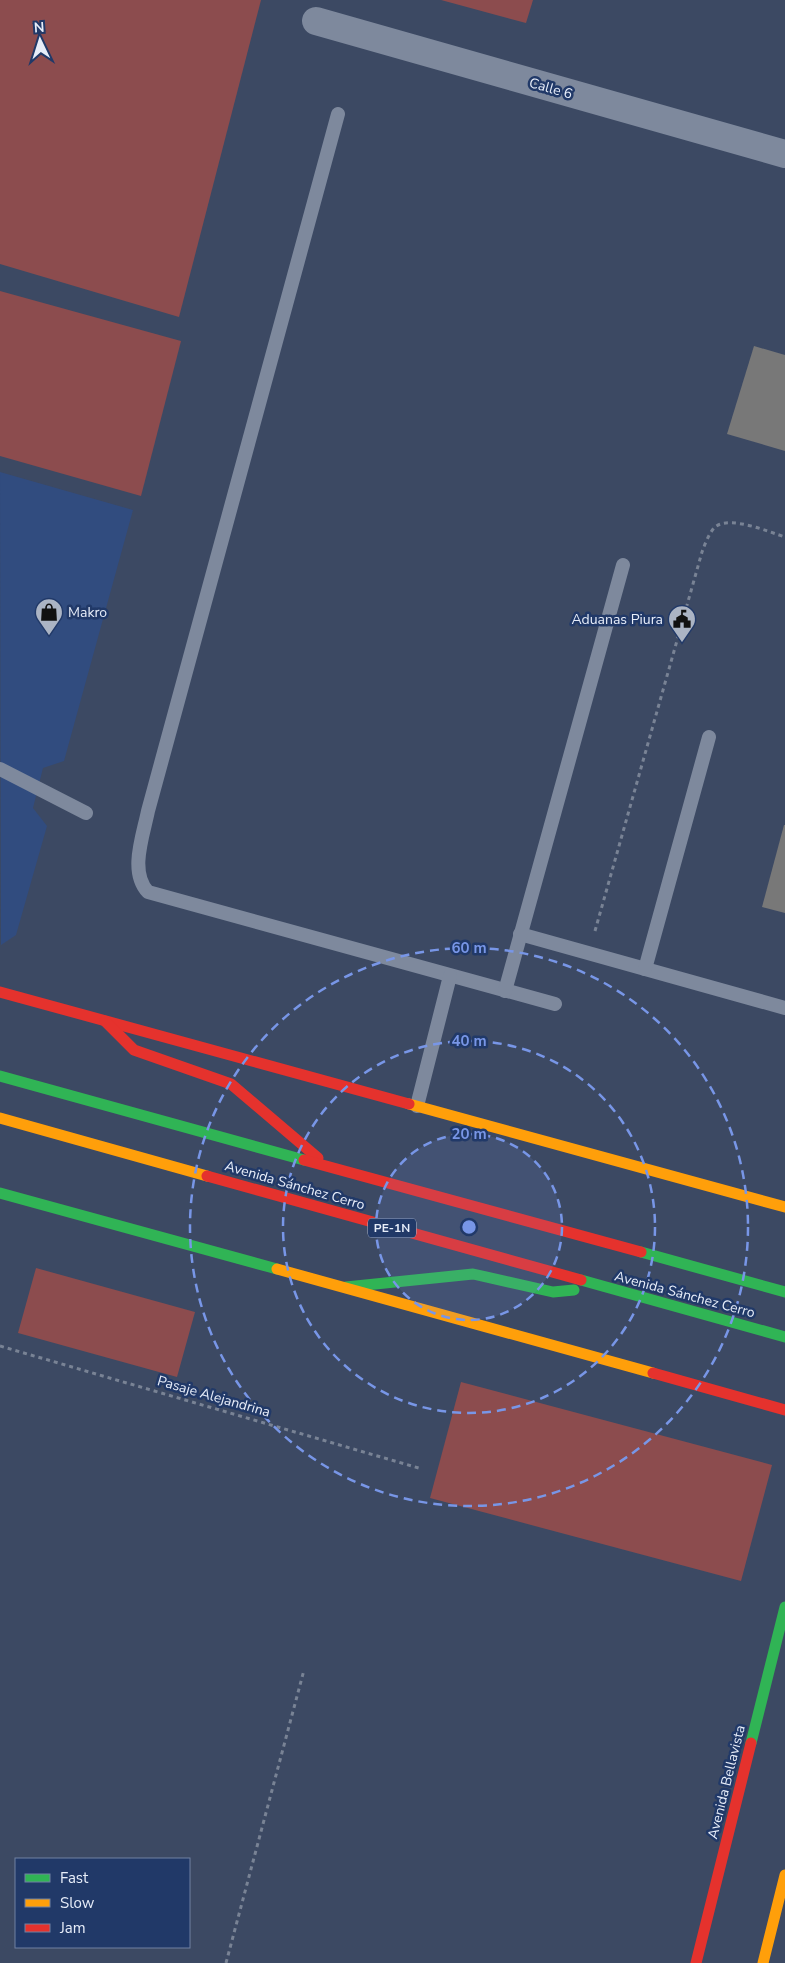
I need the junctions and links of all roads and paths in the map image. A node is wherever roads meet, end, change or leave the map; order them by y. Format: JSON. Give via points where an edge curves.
{"nodes":[{"id":1,"x":316,"y":21,"type":"dead end"},
{"id":2,"x":338,"y":114,"type":"dead end"},
{"id":3,"x":785,"y":154,"type":"edge"},
{"id":4,"x":785,"y":537,"type":"edge"},
{"id":5,"x":623,"y":565,"type":"dead end"},
{"id":6,"x":710,"y":737,"type":"dead end"},
{"id":7,"x":0,"y":769,"type":"edge"},
{"id":8,"x":86,"y":813,"type":"dead end"},
{"id":9,"x":520,"y":934,"type":"junction"},
{"id":10,"x":589,"y":953,"type":"junction"},
{"id":11,"x":645,"y":969,"type":"junction"},
{"id":12,"x":450,"y":976,"type":"junction"},
{"id":13,"x":505,"y":991,"type":"junction"},
{"id":14,"x":0,"y":992,"type":"edge"},
{"id":15,"x":556,"y":1004,"type":"dead end"},
{"id":16,"x":785,"y":1008,"type":"edge"},
{"id":17,"x":105,"y":1021,"type":"junction"},
{"id":18,"x":0,"y":1076,"type":"edge"},
{"id":19,"x":417,"y":1106,"type":"junction"},
{"id":20,"x":0,"y":1118,"type":"edge"},
{"id":21,"x":325,"y":1164,"type":"junction"},
{"id":22,"x":0,"y":1193,"type":"edge"},
{"id":23,"x":785,"y":1207,"type":"edge"},
{"id":24,"x":346,"y":1287,"type":"junction"},
{"id":25,"x":606,"y":1288,"type":"junction"},
{"id":26,"x":785,"y":1292,"type":"edge"},
{"id":27,"x":785,"y":1337,"type":"edge"},
{"id":28,"x":0,"y":1346,"type":"edge"},
{"id":29,"x":785,"y":1410,"type":"edge"},
{"id":30,"x":422,"y":1468,"type":"dead end"},
{"id":31,"x":785,"y":1608,"type":"edge"},
{"id":32,"x":304,"y":1670,"type":"dead end"},
{"id":33,"x":785,"y":1875,"type":"edge"},
{"id":34,"x":226,"y":1963,"type":"edge"},
{"id":35,"x":696,"y":1963,"type":"edge"},
{"id":36,"x":763,"y":1963,"type":"edge"}],
"edges":[{"from":1,"to":3,"type":"street","name":"Calle 6"},
{"from":2,"to":12,"type":"lane","via":[[148,811],[139,874],[148,892]]},
{"from":4,"to":10,"type":"path","via":[[735,522],[715,527],[708,538]]},
{"from":5,"to":9,"type":"lane"},
{"from":6,"to":11,"type":"lane"},
{"from":7,"to":8,"type":"lane"},
{"from":9,"to":10,"type":"lane"},
{"from":9,"to":13,"type":"lane"},
{"from":10,"to":11,"type":"lane"},
{"from":11,"to":16,"type":"lane"},
{"from":12,"to":13,"type":"lane"},
{"from":12,"to":19,"type":"lane"},
{"from":13,"to":15,"type":"lane"},
{"from":14,"to":17,"type":"main road"},
{"from":17,"to":19,"type":"main road"},
{"from":17,"to":21,"type":"main road","via":[[134,1050],[231,1084]]},
{"from":18,"to":21,"type":"main road","name":"Avenida Sánchez Cerro"},
{"from":19,"to":23,"type":"main road"},
{"from":20,"to":25,"type":"main road","name":"Avenida Sánchez Cerro","number":"PE-1N"},
{"from":21,"to":26,"type":"main road","name":"Avenida Sánchez Cerro"},
{"from":22,"to":24,"type":"main road"},
{"from":24,"to":25,"type":"main road","via":[[474,1274],[553,1292]]},
{"from":24,"to":29,"type":"main road"},
{"from":25,"to":27,"type":"main road","name":"Avenida Sánchez Cerro","number":"PE-1N"},
{"from":28,"to":30,"type":"path","name":"Pasaje Alejandrina"},
{"from":31,"to":35,"type":"main road","name":"Avenida Bellavista"},
{"from":32,"to":34,"type":"path"},
{"from":33,"to":36,"type":"main road"}]}
